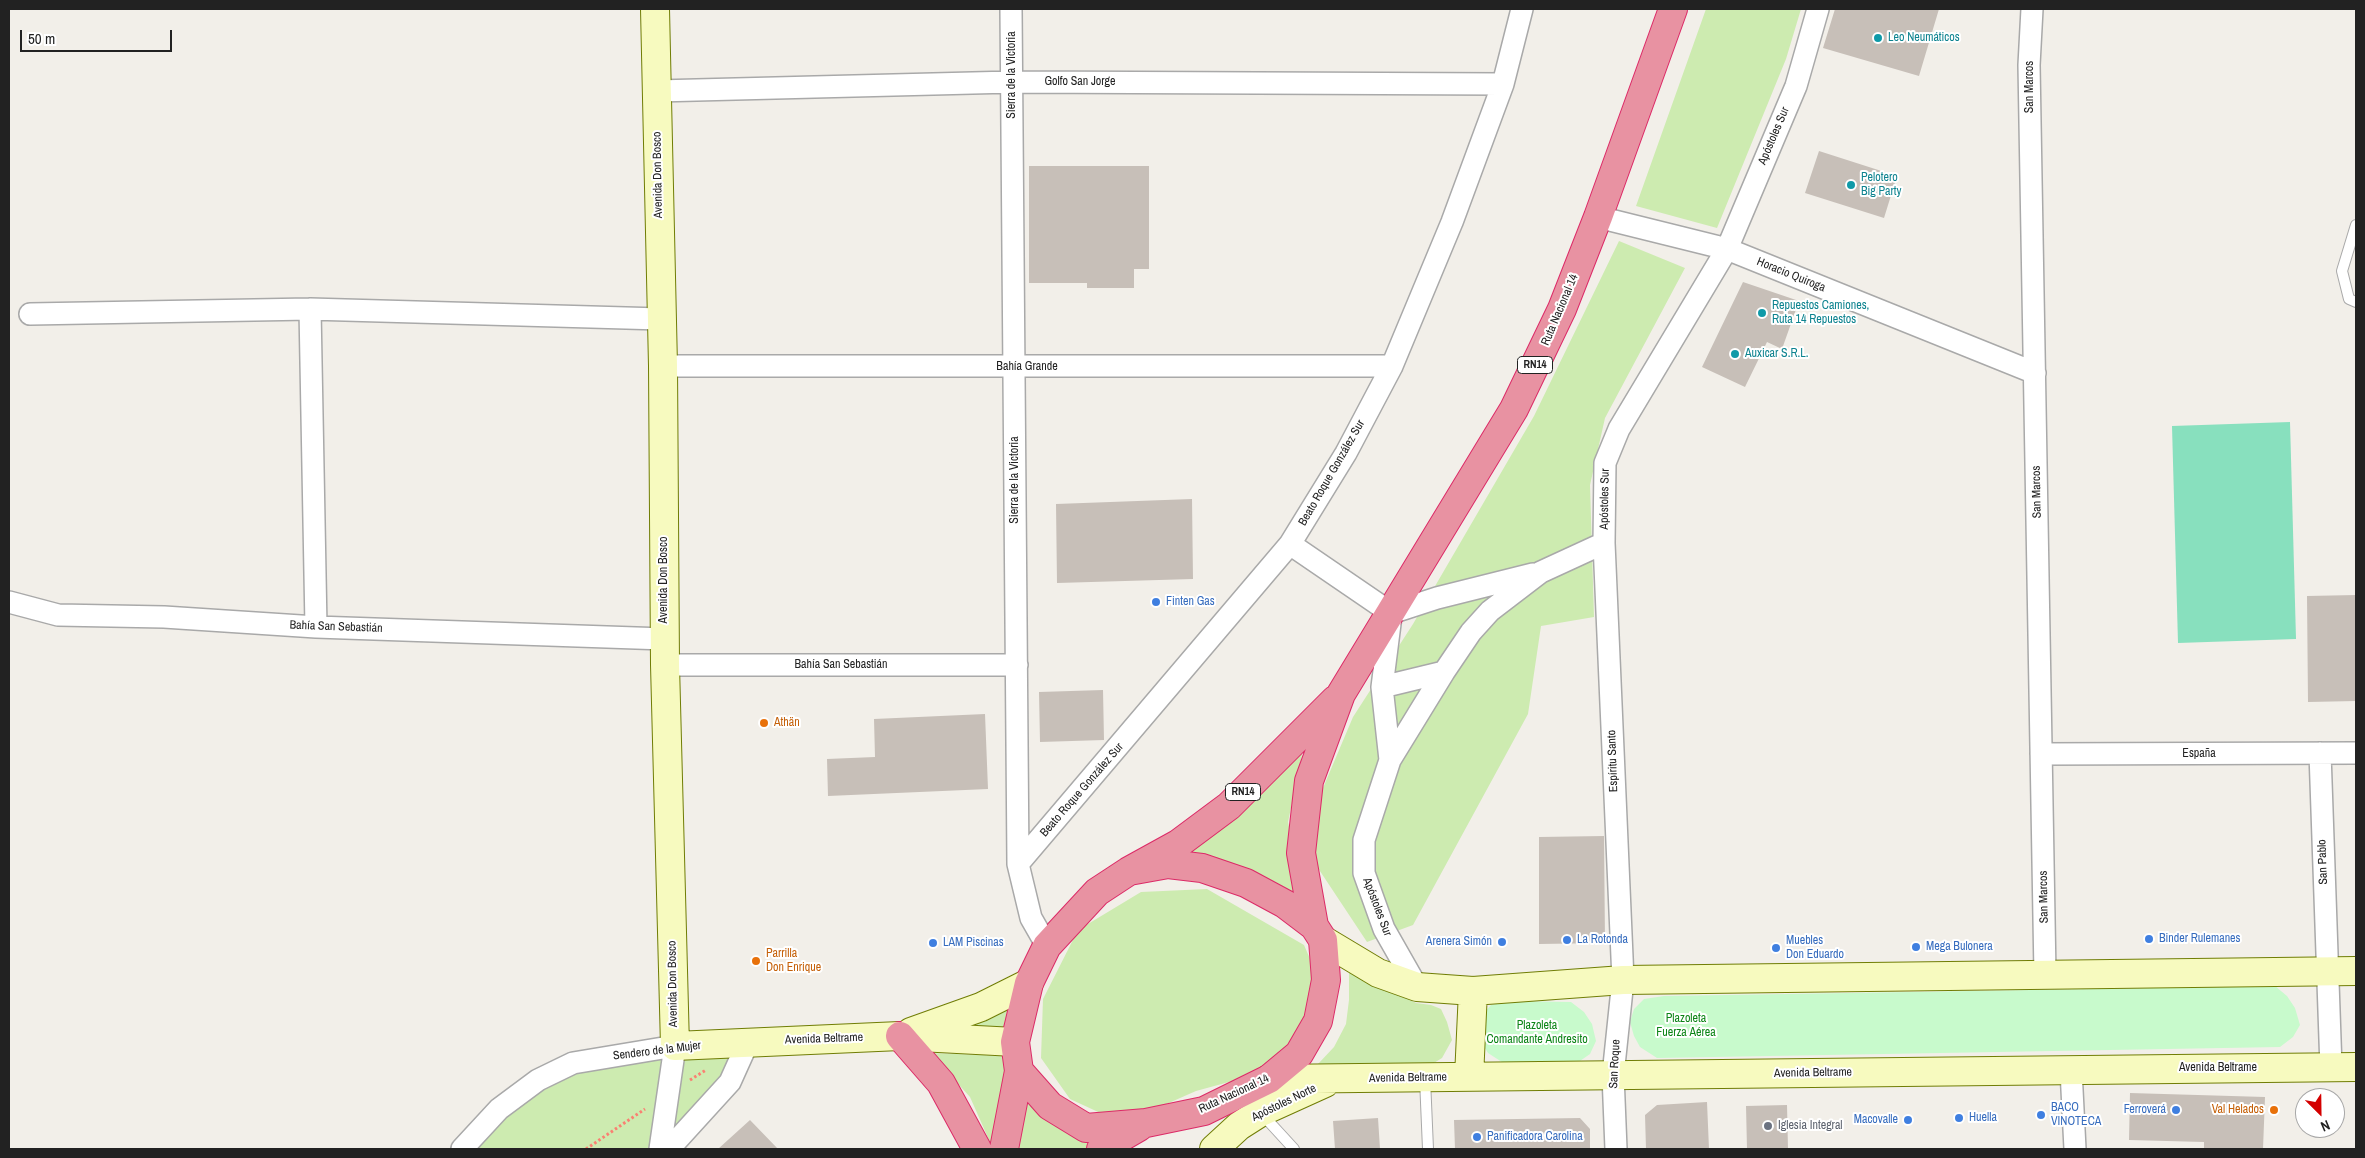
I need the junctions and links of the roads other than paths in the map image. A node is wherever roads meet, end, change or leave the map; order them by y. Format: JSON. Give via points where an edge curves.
{"nodes":[{"id":1,"x":655,"y":9,"type":"edge"},
{"id":2,"x":1011,"y":9,"type":"edge"},
{"id":3,"x":1522,"y":9,"type":"edge"},
{"id":4,"x":1673,"y":9,"type":"edge"},
{"id":5,"x":1818,"y":9,"type":"edge"},
{"id":6,"x":2032,"y":9,"type":"edge"},
{"id":7,"x":1012,"y":82,"type":"junction"},
{"id":8,"x":1503,"y":84,"type":"junction"},
{"id":9,"x":657,"y":91,"type":"junction"},
{"id":10,"x":1598,"y":217,"type":"junction"},
{"id":11,"x":2356,"y":225,"type":"edge"},
{"id":12,"x":1727,"y":249,"type":"junction"},
{"id":13,"x":2356,"y":302,"type":"edge"},
{"id":14,"x":310,"y":309,"type":"junction"},
{"id":15,"x":30,"y":314,"type":"dead end"},
{"id":16,"x":661,"y":319,"type":"junction"},
{"id":17,"x":663,"y":366,"type":"junction"},
{"id":18,"x":1392,"y":366,"type":"junction"},
{"id":19,"x":1014,"y":367,"type":"junction"},
{"id":20,"x":2035,"y":373,"type":"junction"},
{"id":21,"x":1604,"y":542,"type":"junction"},
{"id":22,"x":1290,"y":544,"type":"junction"},
{"id":23,"x":1541,"y":572,"type":"junction"},
{"id":24,"x":9,"y":602,"type":"edge"},
{"id":25,"x":1392,"y":613,"type":"junction"},
{"id":26,"x":316,"y":627,"type":"junction"},
{"id":27,"x":665,"y":652,"type":"junction"},
{"id":28,"x":1016,"y":665,"type":"junction"},
{"id":29,"x":1444,"y":672,"type":"junction"},
{"id":30,"x":1382,"y":687,"type":"junction"},
{"id":31,"x":1341,"y":694,"type":"junction"},
{"id":32,"x":2320,"y":753,"type":"junction"},
{"id":33,"x":2356,"y":753,"type":"edge"},
{"id":34,"x":2041,"y":754,"type":"junction"},
{"id":35,"x":1390,"y":760,"type":"junction"},
{"id":36,"x":1018,"y":864,"type":"junction"},
{"id":37,"x":1129,"y":871,"type":"junction"},
{"id":38,"x":1319,"y":933,"type":"junction"},
{"id":39,"x":1047,"y":946,"type":"junction"},
{"id":40,"x":2327,"y":971,"type":"junction"},
{"id":41,"x":2356,"y":971,"type":"edge"},
{"id":42,"x":2045,"y":975,"type":"junction"},
{"id":43,"x":1623,"y":980,"type":"junction"},
{"id":44,"x":1029,"y":983,"type":"junction"},
{"id":45,"x":1417,"y":987,"type":"junction"},
{"id":46,"x":1473,"y":991,"type":"junction"},
{"id":47,"x":900,"y":1036,"type":"junction"},
{"id":48,"x":748,"y":1042,"type":"junction"},
{"id":49,"x":1016,"y":1042,"type":"junction"},
{"id":50,"x":675,"y":1046,"type":"junction"},
{"id":51,"x":2344,"y":1067,"type":"edge"},
{"id":52,"x":2071,"y":1070,"type":"junction"},
{"id":53,"x":1019,"y":1071,"type":"junction"},
{"id":54,"x":1613,"y":1075,"type":"junction"},
{"id":55,"x":1469,"y":1077,"type":"junction"},
{"id":56,"x":1425,"y":1078,"type":"junction"},
{"id":57,"x":1269,"y":1079,"type":"junction"},
{"id":58,"x":1333,"y":1079,"type":"junction"},
{"id":59,"x":1261,"y":1112,"type":"junction"},
{"id":60,"x":1146,"y":1123,"type":"junction"},
{"id":61,"x":462,"y":1149,"type":"edge"},
{"id":62,"x":660,"y":1149,"type":"edge"},
{"id":63,"x":669,"y":1149,"type":"edge"},
{"id":64,"x":977,"y":1149,"type":"edge"},
{"id":65,"x":1004,"y":1149,"type":"edge"},
{"id":66,"x":1101,"y":1149,"type":"edge"},
{"id":67,"x":1214,"y":1149,"type":"edge"},
{"id":68,"x":1294,"y":1149,"type":"edge"},
{"id":69,"x":1428,"y":1149,"type":"edge"},
{"id":70,"x":1616,"y":1149,"type":"edge"},
{"id":71,"x":2075,"y":1149,"type":"edge"}],
"edges":[{"from":1,"to":9,"type":"main road","name":"Avenida Don Bosco"},
{"from":2,"to":7,"type":"street","name":"Sierra de la Victoria"},
{"from":3,"to":8,"type":"street","name":"Beato Roque González Sur"},
{"from":4,"to":10,"type":"highway","name":"Ruta Nacional 14","number":"RN14"},
{"from":5,"to":12,"type":"street","name":"Apóstoles Sur","via":[[1796,86]]},
{"from":6,"to":20,"type":"street","name":"San Marcos","via":[[2029,66]]},
{"from":7,"to":8,"type":"street","name":"Golfo San Jorge"},
{"from":7,"to":9,"type":"street","name":"Golfo San Jorge"},
{"from":7,"to":19,"type":"street","name":"Sierra de la Victoria"},
{"from":8,"to":18,"type":"street","name":"Beato Roque González Sur","via":[[1452,222]]},
{"from":9,"to":16,"type":"main road","name":"Avenida Don Bosco"},
{"from":10,"to":12,"type":"street","name":"Horacio Quiroga"},
{"from":10,"to":25,"type":"highway","name":"Ruta Nacional 14","number":"RN14","via":[[1562,309],[1514,409]]},
{"from":11,"to":13,"type":"lane","via":[[2342,271],[2349,298]]},
{"from":12,"to":20,"type":"street","name":"Horacio Quiroga"},
{"from":12,"to":21,"type":"street","name":"Apóstoles Sur","via":[[1619,428],[1605,463]]},
{"from":14,"to":15,"type":"street"},
{"from":14,"to":16,"type":"street"},
{"from":14,"to":26,"type":"street"},
{"from":16,"to":17,"type":"main road","name":"Avenida Don Bosco"},
{"from":17,"to":19,"type":"street","name":"Bahía Grande"},
{"from":17,"to":27,"type":"main road","name":"Avenida Don Bosco"},
{"from":18,"to":19,"type":"street","name":"Bahía Grande"},
{"from":18,"to":22,"type":"street","name":"Beato Roque González Sur","via":[[1346,453]]},
{"from":19,"to":28,"type":"street","name":"Sierra de la Victoria"},
{"from":20,"to":34,"type":"street","name":"San Marcos"},
{"from":21,"to":23,"type":"street","name":"Apóstoles Sur"},
{"from":21,"to":43,"type":"street","name":"Espíritu Santo"},
{"from":22,"to":25,"type":"street"},
{"from":22,"to":36,"type":"street","name":"Beato Roque González Sur"},
{"from":23,"to":25,"type":"street"},
{"from":23,"to":29,"type":"street","name":"Apóstoles Sur","via":[[1490,611],[1471,632]]},
{"from":24,"to":26,"type":"street","name":"Bahía San Sebastián","via":[[58,615],[164,617]]},
{"from":25,"to":30,"type":"street"},
{"from":25,"to":31,"type":"highway","name":"Ruta Nacional 14","number":"RN14"},
{"from":26,"to":27,"type":"street","name":"Bahía San Sebastián"},
{"from":27,"to":28,"type":"street","name":"Bahía San Sebastián"},
{"from":27,"to":50,"type":"main road","name":"Avenida Don Bosco"},
{"from":28,"to":36,"type":"street","name":"Sierra de la Victoria"},
{"from":29,"to":30,"type":"street"},
{"from":29,"to":35,"type":"street","name":"Apóstoles Sur"},
{"from":30,"to":35,"type":"street"},
{"from":31,"to":37,"type":"highway","name":"Ruta Nacional 14","number":"RN14","via":[[1229,806],[1178,844]]},
{"from":31,"to":38,"type":"highway","name":"Ruta Nacional 14","number":"RN14","via":[[1309,781],[1301,853]]},
{"from":32,"to":33,"type":"street","name":"España"},
{"from":32,"to":34,"type":"street","name":"España"},
{"from":32,"to":40,"type":"street","name":"San Pablo"},
{"from":34,"to":42,"type":"street","name":"San Marcos"},
{"from":35,"to":45,"type":"street","name":"Apóstoles Sur","via":[[1364,840],[1364,873],[1384,929]]},
{"from":36,"to":39,"type":"street","name":"Sierra de la Victoria","via":[[1031,918]]},
{"from":37,"to":38,"type":"highway","name":"Ruta Nacional 14","number":"RN14","via":[[1168,864],[1202,868],[1246,883],[1285,904]]},
{"from":37,"to":39,"type":"highway","name":"Ruta Nacional 14","number":"RN14","via":[[1097,892]]},
{"from":38,"to":45,"type":"main road","via":[[1378,973]]},
{"from":38,"to":57,"type":"highway","name":"Ruta Nacional 14","number":"RN14","via":[[1326,980],[1318,1021],[1299,1054]]},
{"from":39,"to":44,"type":"highway","name":"Ruta Nacional 14","number":"RN14"},
{"from":40,"to":41,"type":"main road"},
{"from":40,"to":42,"type":"main road"},
{"from":40,"to":51,"type":"street","name":"San Pablo"},
{"from":42,"to":43,"type":"main road"},
{"from":43,"to":46,"type":"main road"},
{"from":43,"to":54,"type":"street","name":"San Roque"},
{"from":44,"to":47,"type":"main road","name":"Avenida Beltrame","via":[[981,1007]]},
{"from":44,"to":49,"type":"highway","name":"Ruta Nacional 14","number":"RN14"},
{"from":45,"to":46,"type":"main road"},
{"from":46,"to":55,"type":"main road"},
{"from":47,"to":48,"type":"main road","name":"Avenida Beltrame"},
{"from":47,"to":49,"type":"main road","name":"Avenida Beltrame"},
{"from":47,"to":64,"type":"highway","via":[[941,1083]]},
{"from":48,"to":50,"type":"main road","name":"Sendero de la Mujer"},
{"from":48,"to":63,"type":"street","via":[[730,1082]]},
{"from":49,"to":53,"type":"highway","name":"Ruta Nacional 14","number":"RN14"},
{"from":50,"to":61,"type":"street","name":"Sendero de la Mujer","via":[[573,1063],[538,1080],[499,1109]]},
{"from":50,"to":62,"type":"street","name":"Avenida Don Bosco"},
{"from":51,"to":52,"type":"main road","name":"Avenida Beltrame"},
{"from":52,"to":54,"type":"main road","name":"Avenida Beltrame"},
{"from":52,"to":71,"type":"street"},
{"from":53,"to":60,"type":"highway","name":"Ruta Nacional 14","number":"RN14","via":[[1050,1106],[1086,1128]]},
{"from":53,"to":65,"type":"highway","name":"Ruta Nacional 14","number":"RN14"},
{"from":54,"to":55,"type":"main road","name":"Avenida Beltrame"},
{"from":54,"to":70,"type":"street","name":"San Roque"},
{"from":55,"to":56,"type":"main road","name":"Avenida Beltrame"},
{"from":56,"to":58,"type":"main road","name":"Avenida Beltrame"},
{"from":56,"to":69,"type":"lane"},
{"from":57,"to":58,"type":"main road","name":"Avenida Beltrame"},
{"from":57,"to":60,"type":"highway","name":"Ruta Nacional 14","number":"RN14","via":[[1204,1111]]},
{"from":58,"to":59,"type":"main road","name":"Apóstoles Norte"},
{"from":59,"to":67,"type":"main road","name":"Apóstoles Norte","via":[[1239,1126]]},
{"from":59,"to":68,"type":"lane"},
{"from":60,"to":66,"type":"highway","name":"Ruta Nacional 14","number":"RN14"}]}
